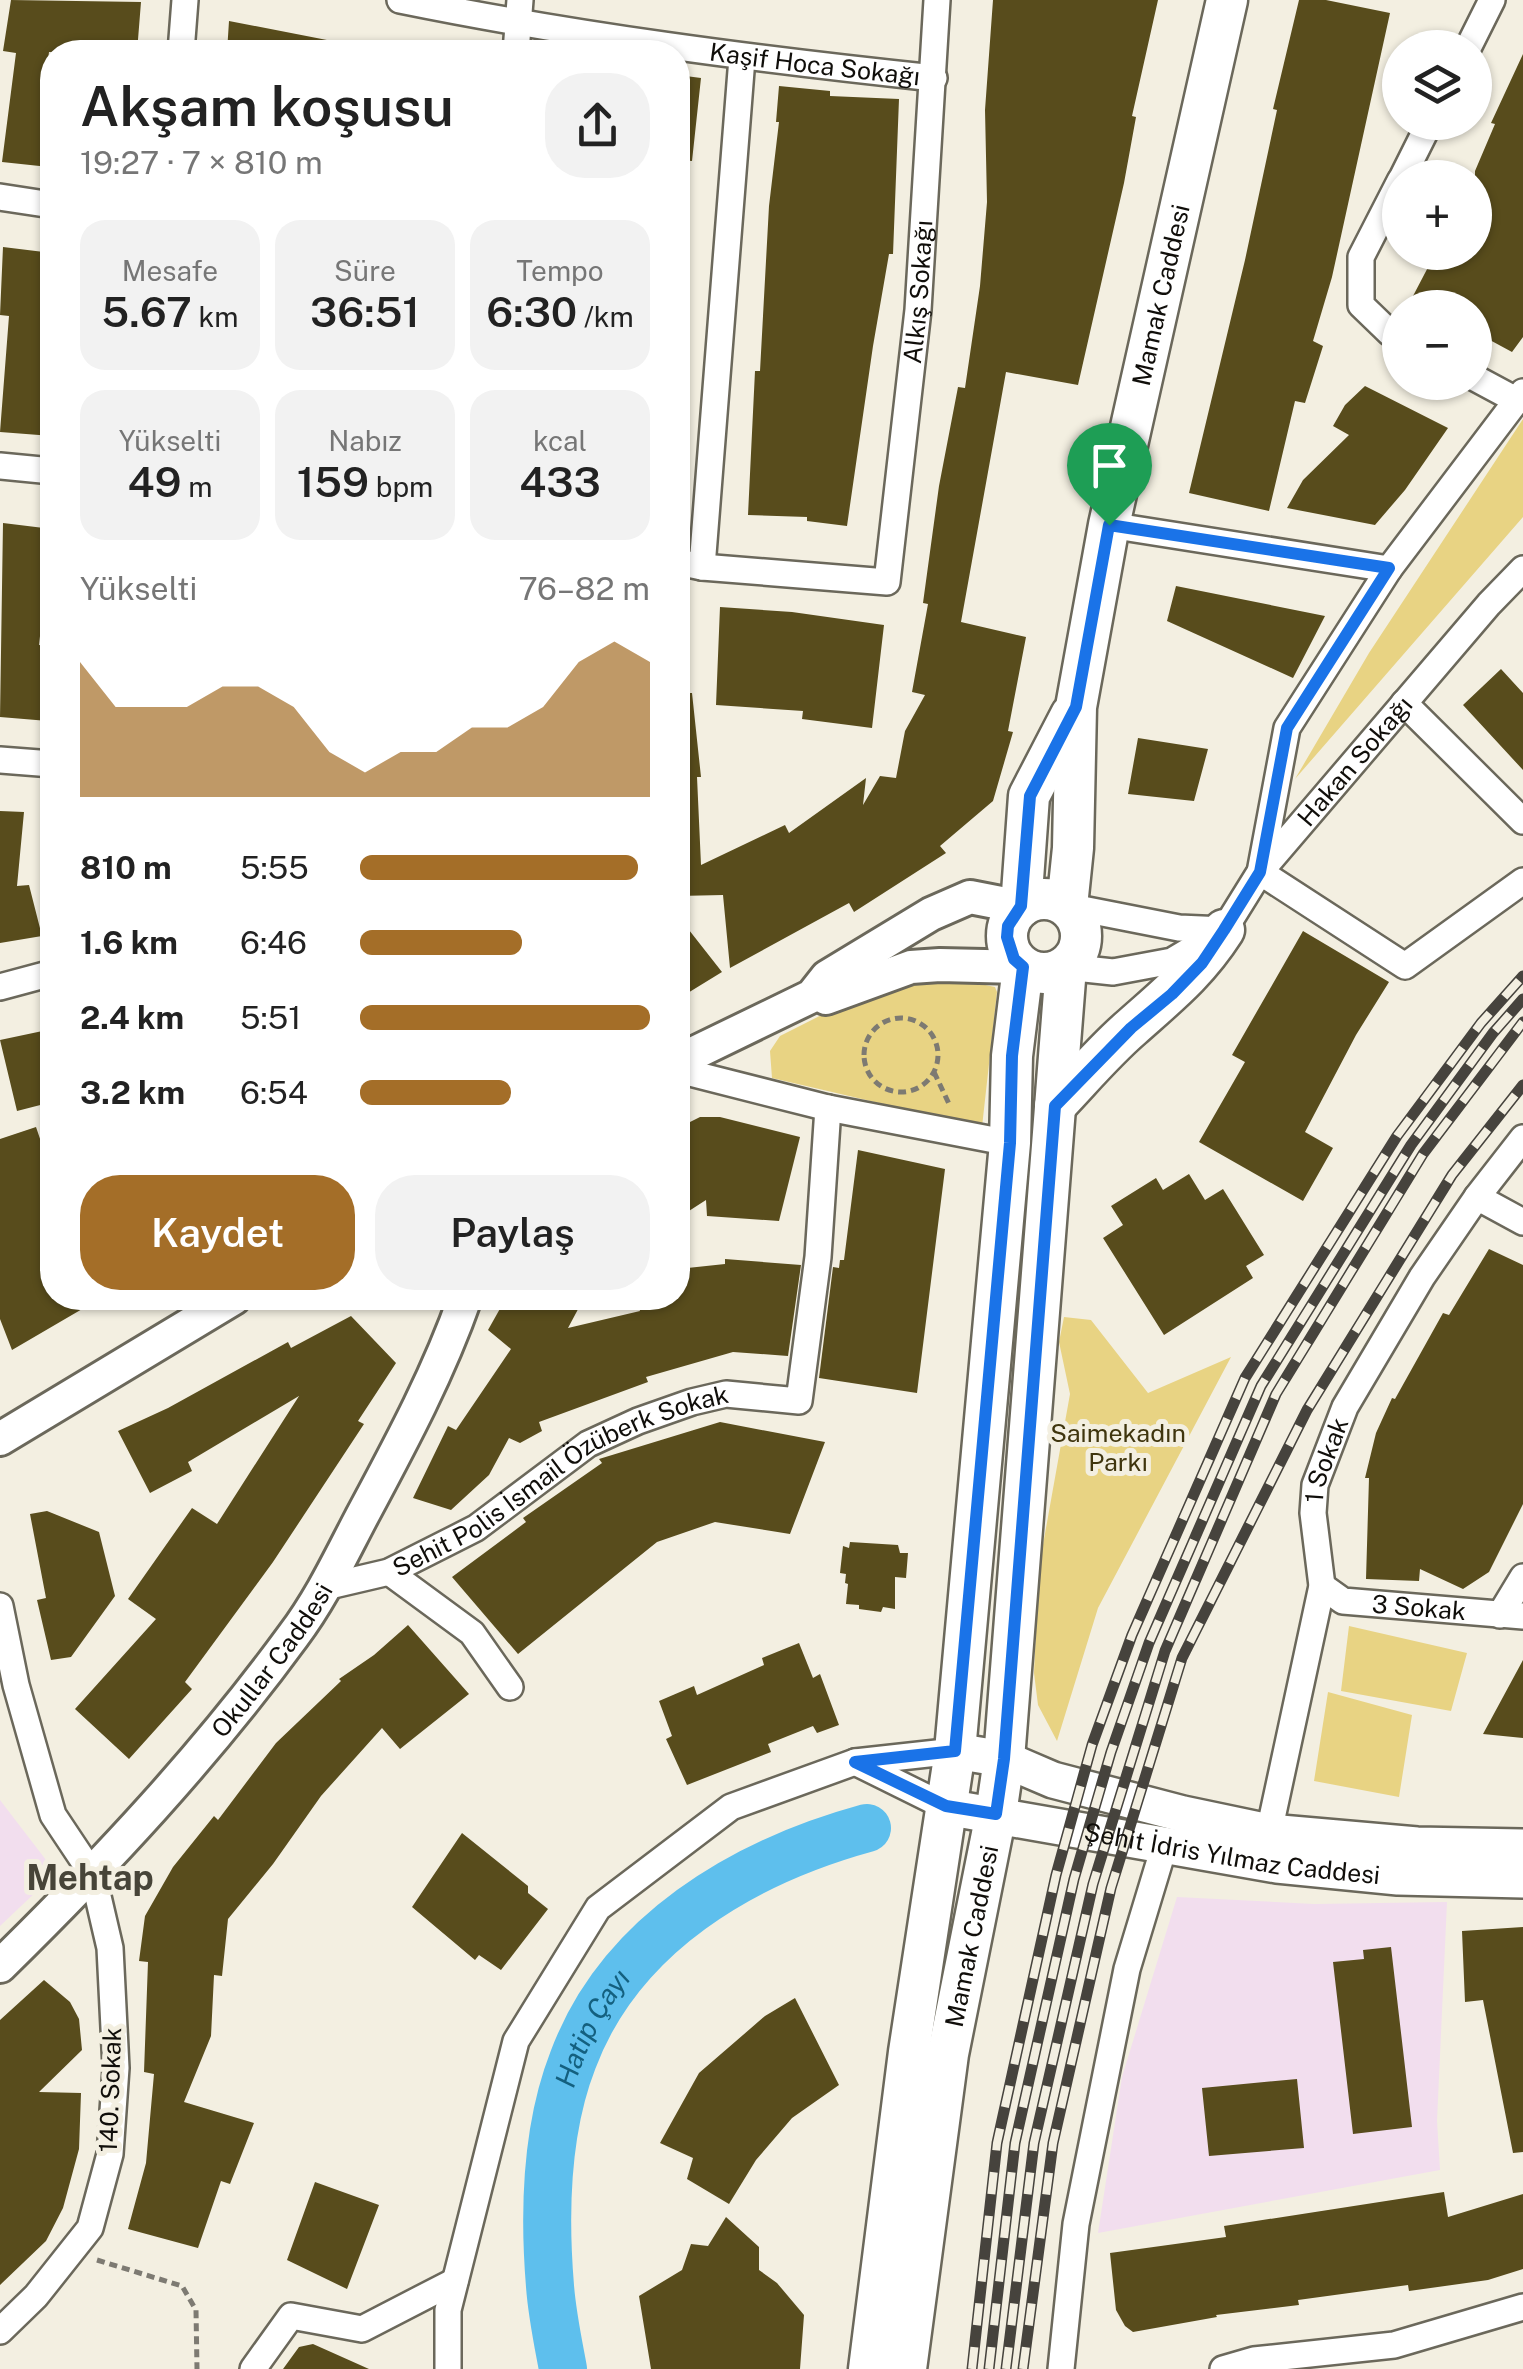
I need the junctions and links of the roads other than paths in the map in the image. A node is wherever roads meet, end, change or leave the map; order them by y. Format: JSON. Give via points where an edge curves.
{"nodes":[{"id":1,"x":184,"y":0,"type":"edge"},
{"id":2,"x":400,"y":0,"type":"edge"},
{"id":3,"x":937,"y":0,"type":"edge"},
{"id":4,"x":1227,"y":0,"type":"edge"},
{"id":5,"x":1492,"y":0,"type":"edge"},
{"id":6,"x":518,"y":12,"type":"edge"},
{"id":7,"x":1477,"y":30,"type":"edge"},
{"id":8,"x":181,"y":40,"type":"edge"},
{"id":9,"x":517,"y":40,"type":"edge"},
{"id":10,"x":654,"y":40,"type":"edge"},
{"id":11,"x":690,"y":47,"type":"edge"},
{"id":12,"x":742,"y":58,"type":"junction"},
{"id":13,"x":934,"y":78,"type":"junction"},
{"id":14,"x":0,"y":197,"type":"edge"},
{"id":15,"x":40,"y":202,"type":"edge"},
{"id":16,"x":1382,"y":216,"type":"edge"},
{"id":17,"x":1382,"y":326,"type":"edge"},
{"id":18,"x":1492,"y":385,"type":"edge"},
{"id":19,"x":1520,"y":396,"type":"edge"},
{"id":20,"x":0,"y":466,"type":"edge"},
{"id":21,"x":40,"y":470,"type":"edge"},
{"id":22,"x":1109,"y":525,"type":"junction"},
{"id":23,"x":690,"y":564,"type":"edge"},
{"id":24,"x":1389,"y":568,"type":"junction"},
{"id":25,"x":1523,"y":569,"type":"edge"},
{"id":26,"x":1404,"y":702,"type":"junction"},
{"id":27,"x":1076,"y":707,"type":"junction"},
{"id":28,"x":0,"y":760,"type":"edge"},
{"id":29,"x":40,"y":763,"type":"edge"},
{"id":30,"x":1523,"y":821,"type":"edge"},
{"id":31,"x":1260,"y":872,"type":"junction"},
{"id":32,"x":1523,"y":882,"type":"edge"},
{"id":33,"x":1021,"y":906,"type":"junction"},
{"id":34,"x":1067,"y":906,"type":"junction"},
{"id":35,"x":1224,"y":930,"type":"junction"},
{"id":36,"x":1066,"y":966,"type":"junction"},
{"id":37,"x":1023,"y":967,"type":"junction"},
{"id":38,"x":40,"y":976,"type":"edge"},
{"id":39,"x":0,"y":987,"type":"edge"},
{"id":40,"x":812,"y":996,"type":"junction"},
{"id":41,"x":690,"y":1055,"type":"edge"},
{"id":42,"x":690,"y":1073,"type":"edge"},
{"id":43,"x":1055,"y":1106,"type":"junction"},
{"id":44,"x":828,"y":1108,"type":"junction"},
{"id":45,"x":1523,"y":1138,"type":"edge"},
{"id":46,"x":1010,"y":1143,"type":"junction"},
{"id":47,"x":1477,"y":1196,"type":"junction"},
{"id":48,"x":1523,"y":1222,"type":"edge"},
{"id":49,"x":214,"y":1310,"type":"edge"},
{"id":50,"x":460,"y":1310,"type":"edge"},
{"id":51,"x":0,"y":1438,"type":"edge"},
{"id":52,"x":389,"y":1572,"type":"junction"},
{"id":53,"x":1523,"y":1577,"type":"edge"},
{"id":54,"x":1322,"y":1586,"type":"junction"},
{"id":55,"x":325,"y":1587,"type":"junction"},
{"id":56,"x":0,"y":1606,"type":"edge"},
{"id":57,"x":1512,"y":1615,"type":"edge"},
{"id":58,"x":510,"y":1687,"type":"dead end"},
{"id":59,"x":8,"y":1691,"type":"edge"},
{"id":60,"x":955,"y":1751,"type":"junction"},
{"id":61,"x":1004,"y":1759,"type":"junction"},
{"id":62,"x":855,"y":1762,"type":"junction"},
{"id":63,"x":946,"y":1806,"type":"junction"},
{"id":64,"x":996,"y":1814,"type":"junction"},
{"id":65,"x":1269,"y":1832,"type":"junction"},
{"id":66,"x":1164,"y":1847,"type":"junction"},
{"id":67,"x":1523,"y":1847,"type":"edge"},
{"id":68,"x":93,"y":1875,"type":"junction"},
{"id":69,"x":1523,"y":1880,"type":"edge"},
{"id":70,"x":0,"y":1966,"type":"edge"},
{"id":71,"x":455,"y":2281,"type":"junction"},
{"id":72,"x":1523,"y":2306,"type":"edge"},
{"id":73,"x":0,"y":2330,"type":"edge"},
{"id":74,"x":253,"y":2369,"type":"edge"},
{"id":75,"x":448,"y":2369,"type":"edge"},
{"id":76,"x":868,"y":2369,"type":"edge"},
{"id":77,"x":906,"y":2369,"type":"edge"},
{"id":78,"x":1061,"y":2369,"type":"edge"},
{"id":79,"x":1223,"y":2369,"type":"edge"}],
"edges":[{"from":1,"to":8,"type":"street"},
{"from":2,"to":6,"type":"street","name":"Kaşif Hoca Sokağı"},
{"from":3,"to":13,"type":"street","name":"Alkış Sokağı"},
{"from":4,"to":22,"type":"main road","name":"Mamak Caddesi"},
{"from":5,"to":7,"type":"street"},
{"from":6,"to":9,"type":"street"},
{"from":6,"to":10,"type":"street","name":"Kaşif Hoca Sokağı"},
{"from":11,"to":12,"type":"street","name":"Kaşif Hoca Sokağı"},
{"from":12,"to":13,"type":"street","name":"Kaşif Hoca Sokağı"},
{"from":12,"to":23,"type":"street"},
{"from":13,"to":23,"type":"street","name":"Alkış Sokağı","via":[[918,310],[886,582]]},
{"from":14,"to":15,"type":"street"},
{"from":16,"to":17,"type":"street","via":[[1361,257],[1361,305]]},
{"from":18,"to":19,"type":"street"},
{"from":19,"to":24,"type":"street"},
{"from":20,"to":21,"type":"street"},
{"from":22,"to":24,"type":"street"},
{"from":22,"to":27,"type":"main road","name":"Mamak Caddesi"},
{"from":24,"to":31,"type":"street","via":[[1287,728]]},
{"from":25,"to":26,"type":"street","name":"Hakan Sokağı"},
{"from":26,"to":30,"type":"street"},
{"from":26,"to":31,"type":"street","name":"Hakan Sokağı"},
{"from":27,"to":33,"type":"main road","name":"Mamak Caddesi","via":[[1030,796]]},
{"from":27,"to":34,"type":"main road","name":"Mamak Caddesi"},
{"from":28,"to":29,"type":"street"},
{"from":31,"to":32,"type":"street","via":[[1405,966]]},
{"from":31,"to":35,"type":"street","name":"Hakan Sokağı"},
{"from":33,"to":34,"type":"main road","via":[[1042,898]]},
{"from":33,"to":37,"type":"main road","via":[[1007,937]]},
{"from":33,"to":40,"type":"street","via":[[970,897],[827,977]]},
{"from":34,"to":35,"type":"street"},
{"from":34,"to":36,"type":"main road","via":[[1082,937]]},
{"from":35,"to":36,"type":"street","via":[[1172,961],[1113,972]]},
{"from":35,"to":43,"type":"main road","via":[[1182,984]]},
{"from":36,"to":37,"type":"main road","via":[[1046,974]]},
{"from":36,"to":43,"type":"main road","name":"Mamak Caddesi"},
{"from":37,"to":40,"type":"street","via":[[911,967],[838,996]]},
{"from":37,"to":46,"type":"main road","name":"Mamak Caddesi"},
{"from":38,"to":39,"type":"street"},
{"from":40,"to":41,"type":"street"},
{"from":42,"to":44,"type":"street"},
{"from":43,"to":61,"type":"main road","name":"Mamak Caddesi"},
{"from":44,"to":46,"type":"street"},
{"from":44,"to":52,"type":"street","name":"Sehit Polis İsmail Özüberk Sokak","via":[[818,1257],[798,1401],[726,1394],[638,1421],[588,1444],[476,1528]]},
{"from":45,"to":47,"type":"street","name":"1 Sokak"},
{"from":46,"to":60,"type":"main road","name":"Mamak Caddesi"},
{"from":47,"to":48,"type":"street"},
{"from":47,"to":54,"type":"street","name":"1 Sokak","via":[[1345,1406],[1316,1485]]},
{"from":49,"to":51,"type":"street"},
{"from":50,"to":55,"type":"street","name":"Okullar Caddesi","via":[[422,1405]]},
{"from":52,"to":55,"type":"street","name":"Sehit Polis İsmail Özüberk Sokak"},
{"from":52,"to":58,"type":"street","via":[[472,1634]]},
{"from":53,"to":57,"type":"street"},
{"from":54,"to":57,"type":"street","name":"3 Sokak","via":[[1343,1601]]},
{"from":54,"to":65,"type":"street","name":"1 Sokak"},
{"from":55,"to":68,"type":"street","name":"Okullar Caddesi","via":[[212,1738]]},
{"from":56,"to":59,"type":"street"},
{"from":59,"to":68,"type":"street","via":[[53,1814]]},
{"from":60,"to":61,"type":"main road","name":"Şehit İdris Yılmaz Caddesi"},
{"from":60,"to":62,"type":"street"},
{"from":60,"to":63,"type":"main road","name":"Mamak Caddesi"},
{"from":61,"to":64,"type":"main road","name":"Mamak Caddesi"},
{"from":61,"to":65,"type":"main road","name":"Şehit İdris Yılmaz Caddesi","via":[[1053,1780]]},
{"from":62,"to":63,"type":"street"},
{"from":62,"to":71,"type":"street","via":[[731,1806],[598,1908],[516,2040]]},
{"from":63,"to":64,"type":"main road","name":"Şehit İdris Yılmaz Caddesi"},
{"from":63,"to":76,"type":"main road","name":"Mamak Caddesi"},
{"from":64,"to":66,"type":"main road","name":"Şehit İdris Yılmaz Caddesi"},
{"from":64,"to":77,"type":"main road","name":"Mamak Caddesi","via":[[948,2054]]},
{"from":65,"to":67,"type":"main road","name":"Şehit İdris Yılmaz Caddesi"},
{"from":66,"to":69,"type":"main road","name":"Şehit İdris Yılmaz Caddesi","via":[[1398,1877]]},
{"from":66,"to":78,"type":"street","via":[[1127,1969],[1079,2206]]},
{"from":68,"to":70,"type":"street","name":"Okullar Caddesi"},
{"from":68,"to":73,"type":"street","name":"140. Sokak","via":[[110,1948],[116,2068],[110,2154],[90,2228]]},
{"from":71,"to":74,"type":"street","via":[[362,2329],[291,2316]]},
{"from":71,"to":75,"type":"street"},
{"from":72,"to":79,"type":"street","via":[[1394,2345]]}]}
